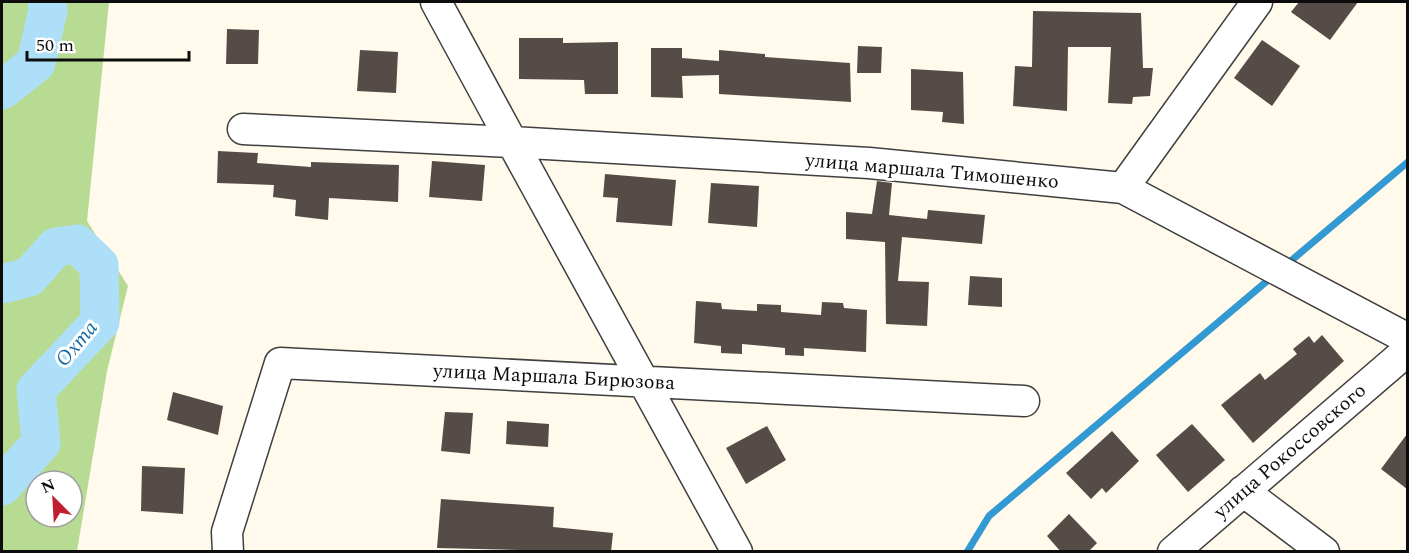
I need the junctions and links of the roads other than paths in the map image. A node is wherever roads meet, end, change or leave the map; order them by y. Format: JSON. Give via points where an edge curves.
{"nodes":[{"id":1,"x":436,"y":2,"type":"edge"},
{"id":2,"x":1257,"y":2,"type":"edge"},
{"id":3,"x":243,"y":129,"type":"dead end"},
{"id":4,"x":512,"y":142,"type":"junction"},
{"id":5,"x":1123,"y":188,"type":"junction"},
{"id":6,"x":1407,"y":339,"type":"edge"},
{"id":7,"x":1407,"y":350,"type":"edge"},
{"id":8,"x":644,"y":382,"type":"junction"},
{"id":9,"x":1024,"y":401,"type":"dead end"},
{"id":10,"x":1244,"y":491,"type":"junction"},
{"id":11,"x":228,"y":552,"type":"edge"},
{"id":12,"x":737,"y":552,"type":"edge"},
{"id":13,"x":1173,"y":552,"type":"edge"},
{"id":14,"x":1324,"y":552,"type":"edge"}],
"edges":[{"from":1,"to":4,"type":"street"},
{"from":2,"to":5,"type":"street"},
{"from":3,"to":4,"type":"street","name":"улица маршала Тимошенко"},
{"from":4,"to":5,"type":"street","name":"улица маршала Тимошенко","via":[[869,163]]},
{"from":4,"to":8,"type":"street"},
{"from":5,"to":6,"type":"street"},
{"from":7,"to":10,"type":"street","name":"улица Рокоссовского"},
{"from":8,"to":9,"type":"street","name":"улица Маршала Бирюзова"},
{"from":8,"to":11,"type":"street","name":"улица Маршала Бирюзова","via":[[280,363],[227,532]]},
{"from":8,"to":12,"type":"street"},
{"from":10,"to":13,"type":"street","name":"улица Рокоссовского"},
{"from":10,"to":14,"type":"street"}]}
